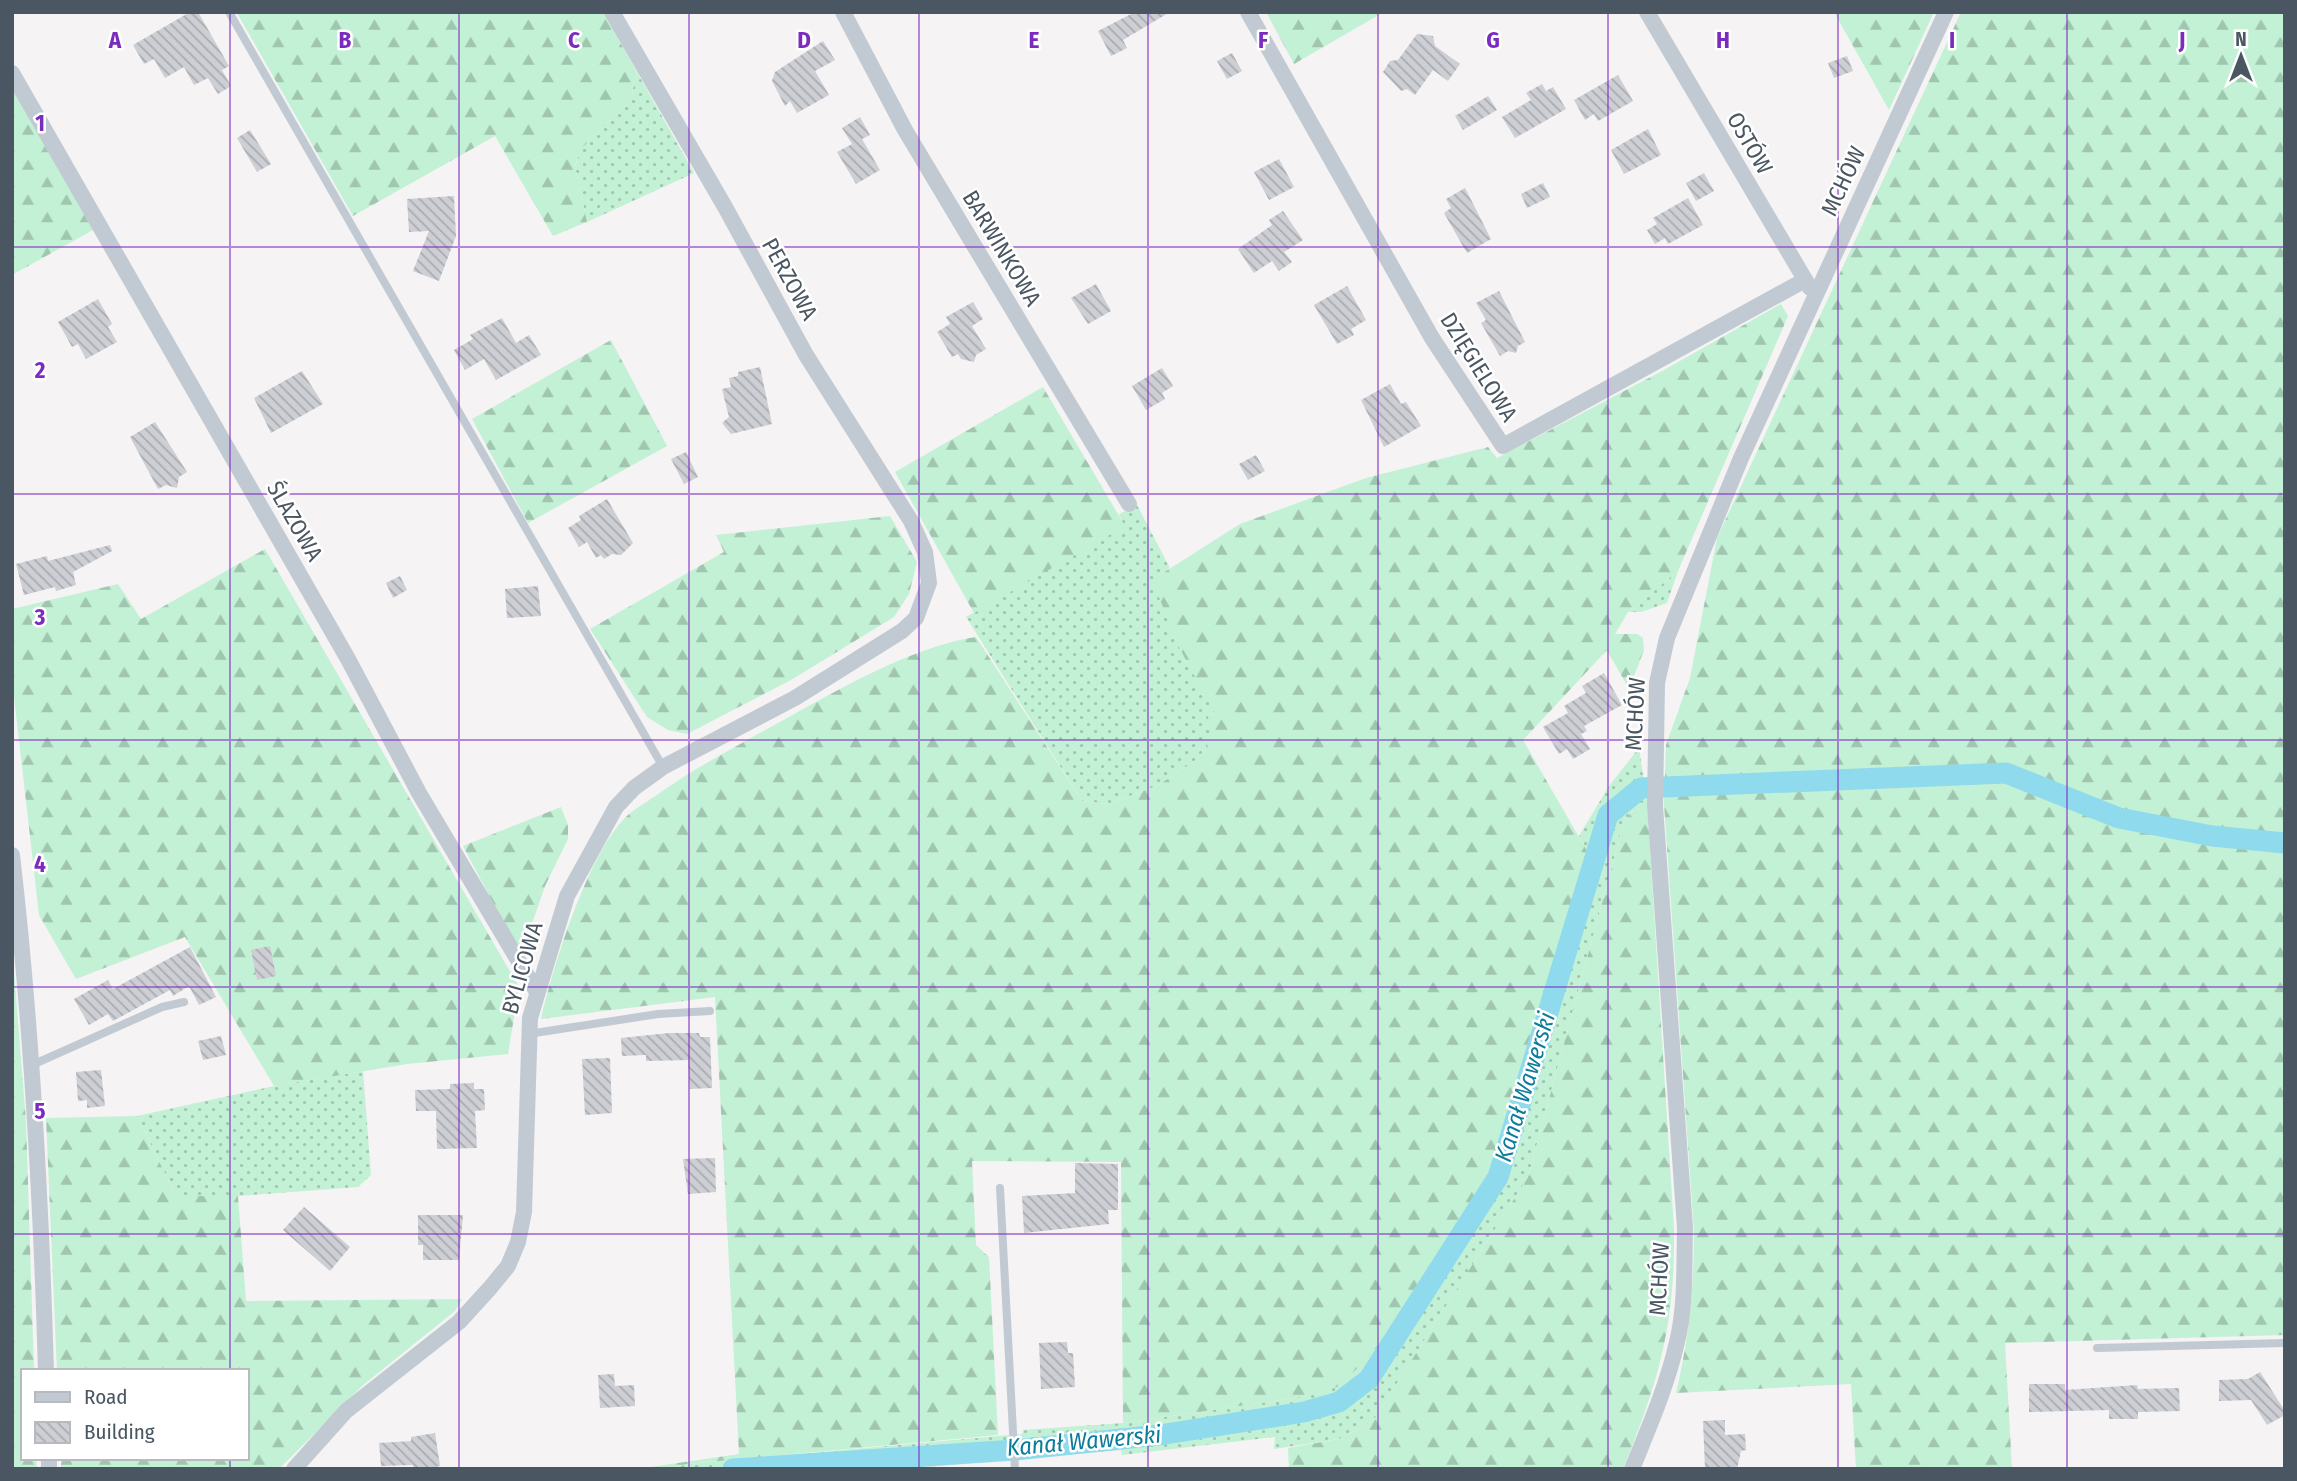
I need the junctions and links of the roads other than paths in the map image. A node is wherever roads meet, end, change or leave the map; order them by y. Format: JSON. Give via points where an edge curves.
{"nodes":[{"id":1,"x":229,"y":12,"type":"edge"},
{"id":2,"x":612,"y":12,"type":"edge"},
{"id":3,"x":843,"y":12,"type":"edge"},
{"id":4,"x":1248,"y":12,"type":"edge"},
{"id":5,"x":1647,"y":12,"type":"edge"},
{"id":6,"x":1946,"y":12,"type":"edge"},
{"id":7,"x":12,"y":73,"type":"edge"},
{"id":8,"x":1805,"y":280,"type":"junction"},
{"id":9,"x":1816,"y":296,"type":"junction"},
{"id":10,"x":1129,"y":504,"type":"dead end"},
{"id":11,"x":928,"y":566,"type":"joint"},
{"id":12,"x":663,"y":767,"type":"junction"},
{"id":13,"x":12,"y":855,"type":"edge"},
{"id":14,"x":537,"y":992,"type":"junction"},
{"id":15,"x":184,"y":1002,"type":"dead end"},
{"id":16,"x":709,"y":1011,"type":"dead end"},
{"id":17,"x":528,"y":1034,"type":"junction"},
{"id":18,"x":32,"y":1065,"type":"junction"},
{"id":19,"x":1000,"y":1188,"type":"dead end"},
{"id":20,"x":2285,"y":1343,"type":"edge"},
{"id":21,"x":2097,"y":1348,"type":"dead end"},
{"id":22,"x":46,"y":1369,"type":"edge"},
{"id":23,"x":1014,"y":1464,"type":"edge"},
{"id":24,"x":293,"y":1469,"type":"edge"},
{"id":25,"x":1632,"y":1469,"type":"edge"}],
"edges":[{"from":1,"to":12,"type":"lane"},
{"from":2,"to":11,"type":"street","name":"PERZOWA","via":[[806,355],[911,521]]},
{"from":3,"to":10,"type":"street","name":"BARWINKOWA","via":[[905,130]]},
{"from":4,"to":8,"type":"street","name":"DZIĘGIELOWA","via":[[1433,338],[1503,446]]},
{"from":5,"to":8,"type":"street","name":"OSTÓW"},
{"from":6,"to":9,"type":"street","name":"MCHÓW"},
{"from":7,"to":14,"type":"street","name":"ŚLAZOWA","via":[[348,659],[419,793]]},
{"from":8,"to":9,"type":"street","name":"OSTÓW"},
{"from":9,"to":25,"type":"street","name":"MCHÓW","via":[[1757,421],[1667,638],[1657,683],[1655,806],[1685,1228],[1684,1286],[1675,1351]]},
{"from":11,"to":12,"type":"street","name":"BYLICOWA","via":[[925,601],[902,631],[795,698]]},
{"from":12,"to":14,"type":"street","name":"BYLICOWA","via":[[634,788],[602,829],[567,896]]},
{"from":13,"to":18,"type":"street","via":[[25,954]]},
{"from":14,"to":17,"type":"street","name":"BYLICOWA"},
{"from":15,"to":18,"type":"lane","via":[[162,1007]]},
{"from":16,"to":17,"type":"lane","via":[[657,1014]]},
{"from":17,"to":24,"type":"street","name":"BYLICOWA","via":[[524,1212],[508,1266],[459,1322],[346,1411]]},
{"from":18,"to":22,"type":"street"},
{"from":19,"to":23,"type":"lane"},
{"from":20,"to":21,"type":"lane"}]}
